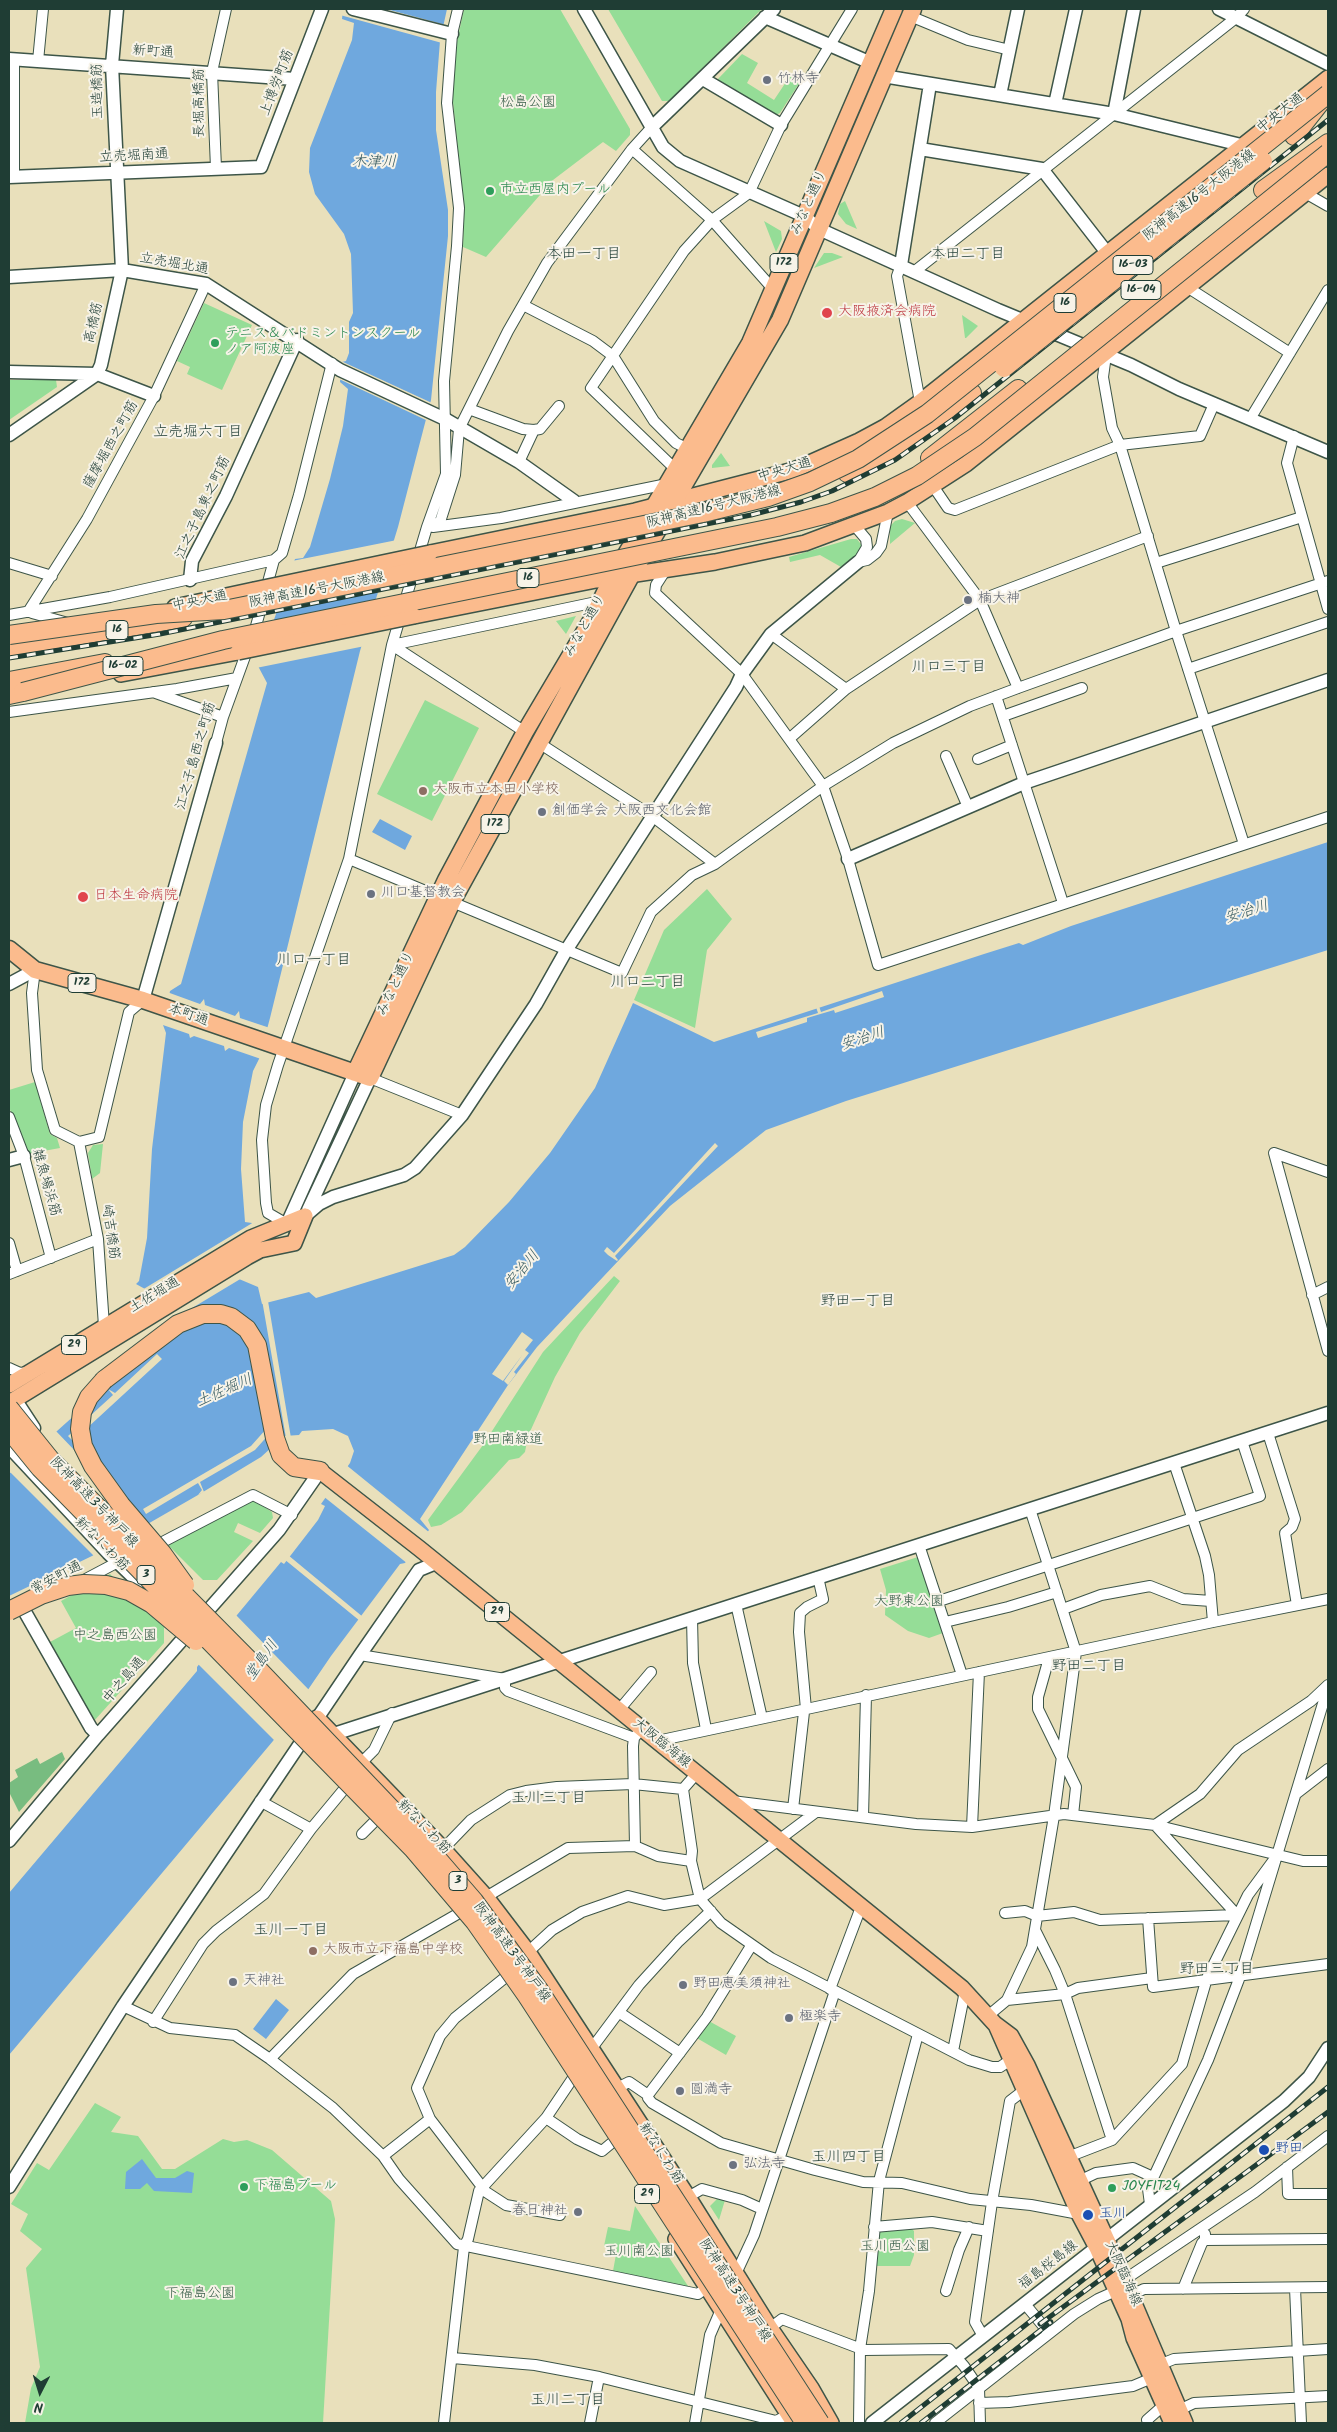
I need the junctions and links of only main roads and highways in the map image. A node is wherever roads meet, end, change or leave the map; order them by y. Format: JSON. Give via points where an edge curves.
{"nodes":[{"id":1,"x":894,"y":9,"type":"edge"},
{"id":2,"x":912,"y":12,"type":"edge"},
{"id":3,"x":1328,"y":78,"type":"edge"},
{"id":4,"x":1328,"y":92,"type":"edge"},
{"id":5,"x":1328,"y":143,"type":"edge"},
{"id":6,"x":1328,"y":153,"type":"edge"},
{"id":7,"x":1328,"y":175,"type":"edge"},
{"id":8,"x":789,"y":490,"type":"junction"},
{"id":9,"x":675,"y":501,"type":"junction"},
{"id":10,"x":654,"y":506,"type":"junction"},
{"id":11,"x":831,"y":514,"type":"junction"},
{"id":12,"x":631,"y":576,"type":"junction"},
{"id":13,"x":612,"y":578,"type":"junction"},
{"id":14,"x":224,"y":610,"type":"junction"},
{"id":15,"x":9,"y":636,"type":"edge"},
{"id":16,"x":223,"y":640,"type":"junction"},
{"id":17,"x":9,"y":647,"type":"edge"},
{"id":18,"x":9,"y":681,"type":"edge"},
{"id":19,"x":9,"y":694,"type":"edge"},
{"id":20,"x":445,"y":899,"type":"junction"},
{"id":21,"x":9,"y":950,"type":"edge"},
{"id":22,"x":362,"y":1076,"type":"joint"},
{"id":23,"x":305,"y":1216,"type":"joint"},
{"id":24,"x":287,"y":1224,"type":"junction"},
{"id":25,"x":287,"y":1244,"type":"junction"},
{"id":26,"x":9,"y":1385,"type":"edge"},
{"id":27,"x":10,"y":1400,"type":"edge"},
{"id":28,"x":9,"y":1430,"type":"edge"},
{"id":29,"x":325,"y":1474,"type":"joint"},
{"id":30,"x":17,"y":1611,"type":"edge"},
{"id":31,"x":214,"y":1618,"type":"junction"},
{"id":32,"x":312,"y":1713,"type":"road end"},
{"id":33,"x":287,"y":1725,"type":"junction"},
{"id":34,"x":300,"y":1743,"type":"road end"},
{"id":35,"x":992,"y":2019,"type":"junction"},
{"id":36,"x":1102,"y":2244,"type":"junction"},
{"id":37,"x":1156,"y":2372,"type":"junction"},
{"id":38,"x":791,"y":2419,"type":"edge"},
{"id":39,"x":1179,"y":2419,"type":"edge"},
{"id":40,"x":804,"y":2423,"type":"edge"},
{"id":41,"x":820,"y":2423,"type":"edge"},
{"id":42,"x":831,"y":2423,"type":"edge"}],
"edges":[{"from":1,"to":10,"type":"highway","name":"みなと通り","number":"172","via":[[750,343]]},
{"from":2,"to":9,"type":"highway","name":"みなと通り","number":"172","via":[[780,320]]},
{"from":3,"to":9,"type":"main road","name":"中央大通","via":[[885,427],[794,470]]},
{"from":4,"to":8,"type":"highway","name":"阪神高速16号大阪港線","number":"16","bridge":true,"via":[[910,426],[858,459]]},
{"from":4,"to":8,"type":"highway","number":"16-03","bridge":true,"via":[[1294,136],[915,436],[862,466],[834,478]]},
{"from":5,"to":11,"type":"highway","number":"16-04","bridge":true,"via":[[1293,166],[936,454],[880,490]]},
{"from":6,"to":11,"type":"highway","name":"阪神高速16号大阪港線","number":"16","bridge":true,"via":[[975,437],[917,476]]},
{"from":7,"to":12,"type":"main road","via":[[1106,355],[966,464],[908,502],[855,526],[805,543]]},
{"from":8,"to":14,"type":"highway","name":"阪神高速16号大阪港線","number":"16","bridge":true,"via":[[703,513]]},
{"from":9,"to":10,"type":"main road","name":"中央大通"},
{"from":9,"to":12,"type":"highway","name":"みなと通り","number":"172"},
{"from":10,"to":13,"type":"highway","name":"みなと通り","number":"172"},
{"from":10,"to":15,"type":"main road","name":"中央大通","bridge":true,"via":[[254,590]]},
{"from":11,"to":16,"type":"highway","name":"阪神高速16号大阪港線","number":"16","bridge":true},
{"from":12,"to":13,"type":"main road"},
{"from":12,"to":20,"type":"highway","name":"みなと通り","number":"172","via":[[539,743]]},
{"from":13,"to":19,"type":"main road","bridge":true},
{"from":13,"to":20,"type":"highway","name":"みなと通り","number":"172","via":[[526,732]]},
{"from":14,"to":15,"type":"highway","number":"16","bridge":true,"via":[[156,614]]},
{"from":14,"to":17,"type":"highway","name":"阪神高速16号大阪港線","number":"16","bridge":true},
{"from":16,"to":18,"type":"highway","name":"阪神高速16号大阪港線","number":"16","bridge":true},
{"from":16,"to":19,"type":"highway","number":"16-02","bridge":true},
{"from":20,"to":22,"type":"highway","name":"みなと通り","number":"172"},
{"from":21,"to":22,"type":"highway","name":"本町通","number":"172","via":[[35,970],[144,1000]]},
{"from":23,"to":24,"type":"main road","name":"土佐堀通","number":"29"},
{"from":23,"to":25,"type":"main road","name":"みなと通り"},
{"from":24,"to":25,"type":"main road","name":"みなと通り"},
{"from":24,"to":26,"type":"main road","name":"土佐堀通","number":"29","via":[[252,1238]]},
{"from":25,"to":27,"type":"main road","name":"土佐堀通","number":"29","via":[[260,1250],[247,1257]]},
{"from":27,"to":31,"type":"highway","name":"阪神高速3号神戸線","number":"3","bridge":true,"via":[[57,1466],[151,1563]]},
{"from":28,"to":33,"type":"highway","name":"阪神高速3号神戸線","number":"3","bridge":true,"via":[[40,1468]]},
{"from":29,"to":31,"type":"highway","number":"3","bridge":true,"via":[[289,1464],[278,1448],[257,1345],[247,1329],[231,1317],[203,1314],[178,1324],[99,1385],[85,1404],[81,1418],[81,1438],[93,1466]]},
{"from":29,"to":35,"type":"main road","name":"大阪臨海線","number":"29","via":[[619,1710],[638,1733],[657,1741],[779,1839],[965,1991]]},
{"from":30,"to":33,"type":"highway","number":"3","bridge":true,"via":[[41,1595],[76,1584],[98,1583],[129,1591],[159,1609]]},
{"from":31,"to":41,"type":"highway","name":"阪神高速3号神戸線","number":"3","bridge":true,"via":[[423,1842],[486,1915],[539,1990]]},
{"from":32,"to":42,"type":"main road","name":"新なにわ筋","number":"29","via":[[443,1849],[486,1897],[528,1952]]},
{"from":33,"to":40,"type":"highway","name":"阪神高速3号神戸線","number":"3","bridge":true,"via":[[418,1856],[502,1959]]},
{"from":34,"to":38,"type":"main road","name":"新なにわ筋","number":"29","via":[[461,1912],[507,1976],[614,2140]]},
{"from":35,"to":36,"type":"main road","name":"大阪臨海線","via":[[1079,2214]]},
{"from":35,"to":36,"type":"main road","name":"大阪臨海線","number":"29","via":[[1012,2036],[1027,2065],[1079,2181]]},
{"from":36,"to":37,"type":"main road","name":"大阪臨海線","number":"29","via":[[1124,2289]]},
{"from":37,"to":39,"type":"main road","name":"大阪臨海線","number":"29"},
{"from":37,"to":39,"type":"main road","name":"大阪臨海線","via":[[1164,2405]]}]}
